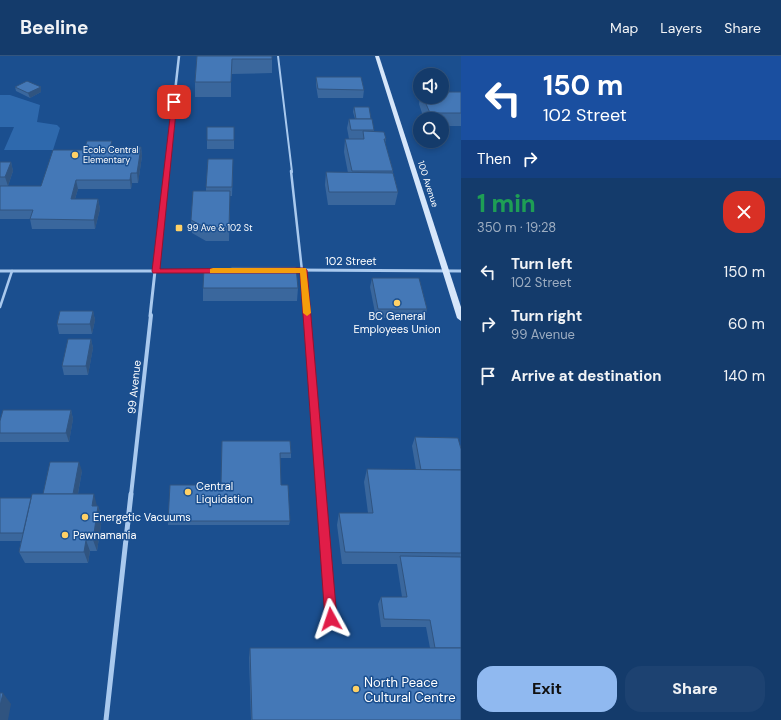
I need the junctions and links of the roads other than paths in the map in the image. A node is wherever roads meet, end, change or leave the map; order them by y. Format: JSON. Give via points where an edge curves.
{"nodes":[{"id":1,"x":179,"y":56,"type":"edge"},
{"id":2,"x":278,"y":56,"type":"edge"},
{"id":3,"x":377,"y":56,"type":"edge"},
{"id":4,"x":288,"y":270,"type":"edge"},
{"id":5,"x":304,"y":270,"type":"junction"},
{"id":6,"x":0,"y":271,"type":"edge"},
{"id":7,"x":12,"y":271,"type":"junction"},
{"id":8,"x":156,"y":271,"type":"junction"},
{"id":9,"x":210,"y":271,"type":"edge"},
{"id":10,"x":446,"y":271,"type":"junction"},
{"id":11,"x":461,"y":271,"type":"edge"},
{"id":12,"x":0,"y":306,"type":"edge"},
{"id":13,"x":461,"y":318,"type":"edge"},
{"id":14,"x":331,"y":619,"type":"dead end"},
{"id":15,"x":106,"y":720,"type":"edge"}],
"edges":[{"from":1,"to":8,"type":"street","name":"99 Avenue"},
{"from":2,"to":5,"type":"lane"},
{"from":3,"to":10,"type":"main road","name":"100 Avenue"},
{"from":4,"to":5,"type":"street","name":"102 Street"},
{"from":5,"to":10,"type":"street","name":"102 Street"},
{"from":5,"to":14,"type":"lane"},
{"from":6,"to":7,"type":"street"},
{"from":7,"to":8,"type":"street"},
{"from":7,"to":12,"type":"lane"},
{"from":8,"to":9,"type":"street"},
{"from":8,"to":15,"type":"street","name":"99 Avenue"},
{"from":10,"to":11,"type":"street","name":"102 Street"},
{"from":10,"to":13,"type":"main road","name":"100 Avenue"}]}
